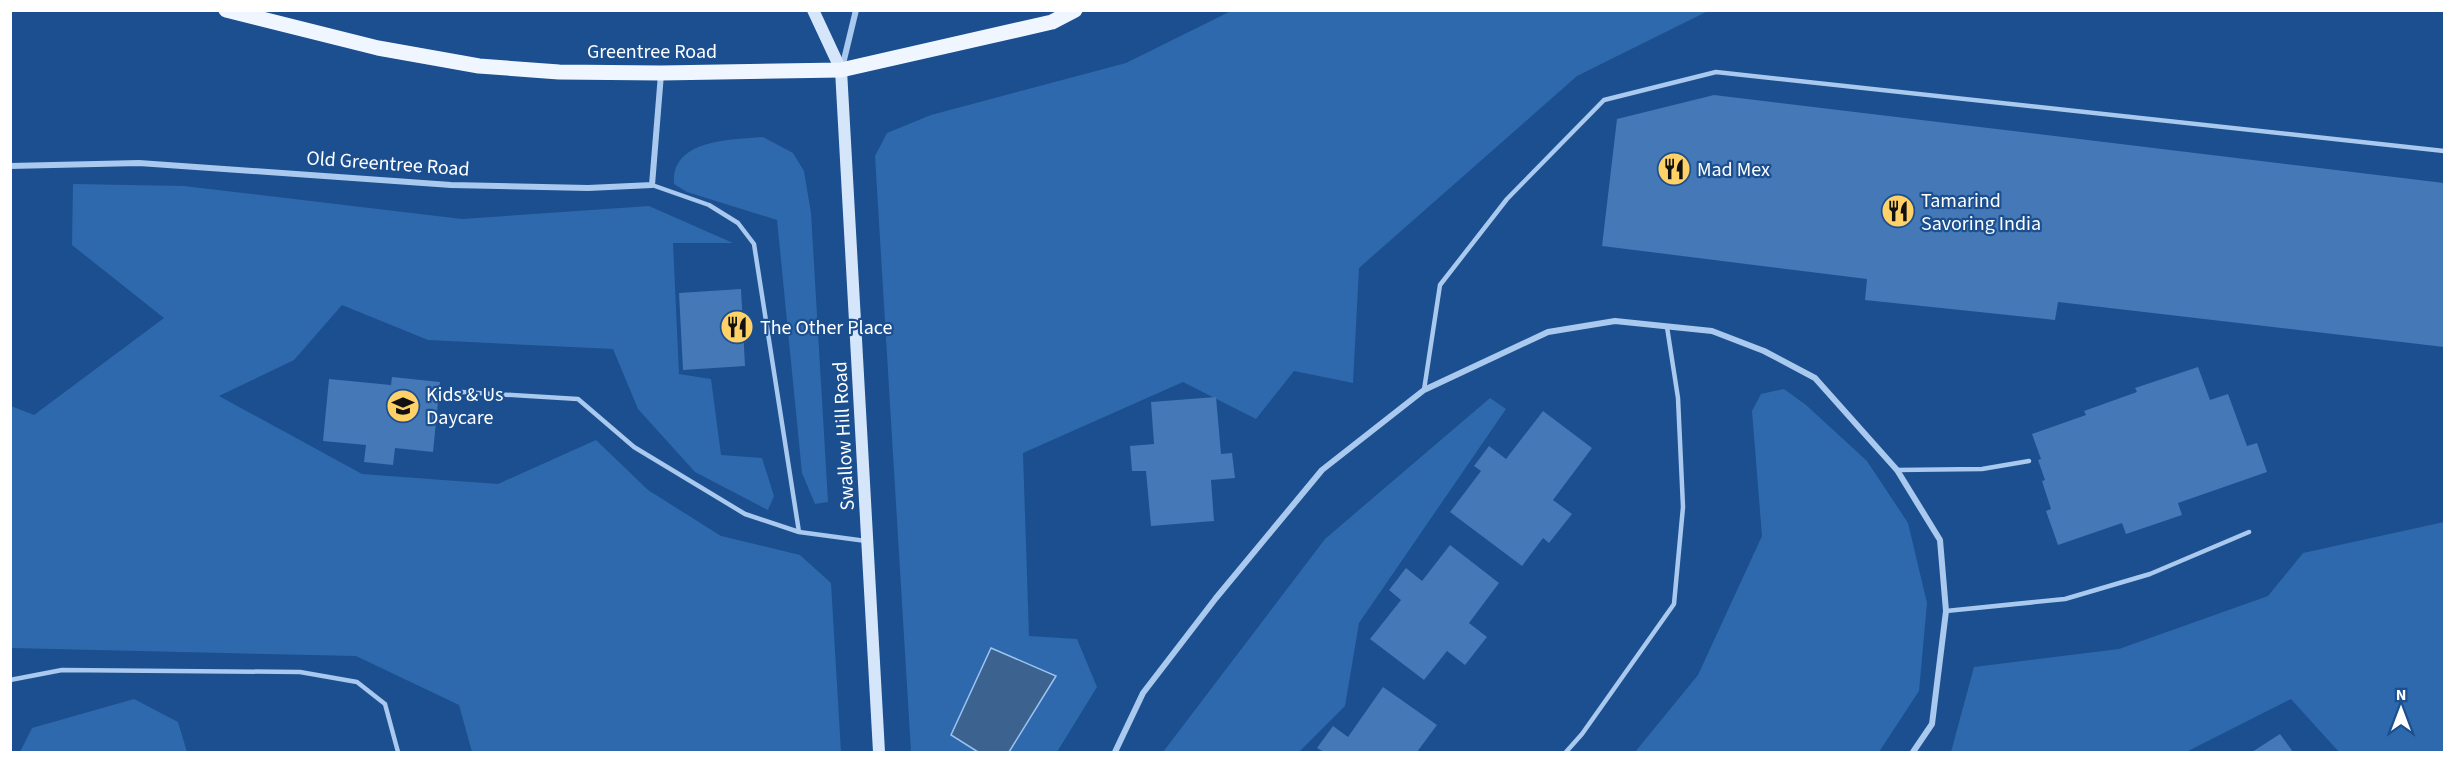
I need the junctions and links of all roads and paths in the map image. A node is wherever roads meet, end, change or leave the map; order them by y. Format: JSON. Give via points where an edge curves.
{"nodes":[{"id":1,"x":226,"y":10,"type":"edge"},
{"id":2,"x":813,"y":10,"type":"edge"},
{"id":3,"x":856,"y":10,"type":"edge"},
{"id":4,"x":1075,"y":10,"type":"edge"},
{"id":5,"x":841,"y":70,"type":"junction"},
{"id":6,"x":661,"y":73,"type":"junction"},
{"id":7,"x":2445,"y":151,"type":"edge"},
{"id":8,"x":10,"y":166,"type":"edge"},
{"id":9,"x":651,"y":185,"type":"junction"},
{"id":10,"x":1667,"y":327,"type":"junction"},
{"id":11,"x":1424,"y":390,"type":"junction"},
{"id":12,"x":462,"y":392,"type":"dead end"},
{"id":13,"x":2030,"y":461,"type":"dead end"},
{"id":14,"x":1898,"y":470,"type":"junction"},
{"id":15,"x":800,"y":532,"type":"junction"},
{"id":16,"x":2249,"y":532,"type":"dead end"},
{"id":17,"x":868,"y":541,"type":"junction"},
{"id":18,"x":1946,"y":611,"type":"junction"},
{"id":19,"x":10,"y":680,"type":"edge"},
{"id":20,"x":398,"y":753,"type":"edge"},
{"id":21,"x":879,"y":753,"type":"edge"},
{"id":22,"x":1114,"y":753,"type":"edge"},
{"id":23,"x":1566,"y":753,"type":"edge"},
{"id":24,"x":1913,"y":753,"type":"edge"}],
"edges":[{"from":1,"to":6,"type":"main road","name":"Greentree Road","via":[[378,48],[479,66]]},
{"from":2,"to":5,"type":"street"},
{"from":3,"to":5,"type":"street","name":"Swallow Hill Road"},
{"from":4,"to":5,"type":"main road","name":"Greentree Road","via":[[1052,22]]},
{"from":5,"to":6,"type":"main road","name":"Greentree Road"},
{"from":5,"to":17,"type":"street","name":"Swallow Hill Road"},
{"from":6,"to":9,"type":"street"},
{"from":7,"to":11,"type":"lane","via":[[1716,72],[1604,100],[1507,200],[1440,285]]},
{"from":8,"to":9,"type":"street","name":"Old Greentree Road","via":[[139,163],[451,185]]},
{"from":9,"to":15,"type":"lane","via":[[709,205],[738,223],[754,244]]},
{"from":10,"to":11,"type":"street","via":[[1615,321],[1548,332]]},
{"from":10,"to":14,"type":"street","via":[[1712,331],[1764,351],[1815,378]]},
{"from":10,"to":23,"type":"lane","via":[[1678,398],[1683,507],[1674,604]]},
{"from":11,"to":22,"type":"street","via":[[1322,470],[1143,693]]},
{"from":12,"to":15,"type":"lane","via":[[578,399],[634,447],[745,514]]},
{"from":13,"to":14,"type":"lane","via":[[1982,469]]},
{"from":14,"to":18,"type":"street","via":[[1940,540]]},
{"from":15,"to":17,"type":"lane"},
{"from":16,"to":18,"type":"lane","via":[[2150,574],[2065,599]]},
{"from":17,"to":21,"type":"street","name":"Swallow Hill Road"},
{"from":18,"to":24,"type":"street","via":[[1932,724]]},
{"from":19,"to":20,"type":"lane","via":[[62,670],[300,672],[357,682],[385,704]]}]}
